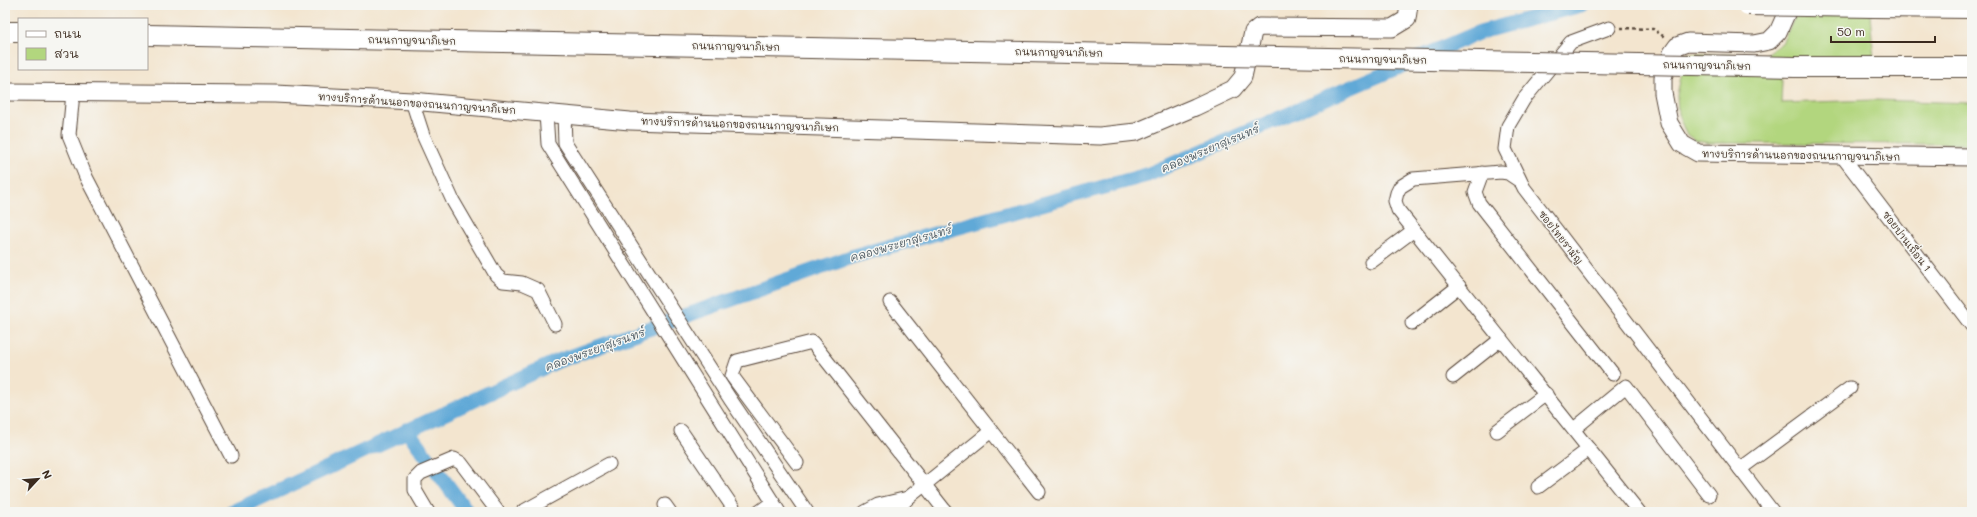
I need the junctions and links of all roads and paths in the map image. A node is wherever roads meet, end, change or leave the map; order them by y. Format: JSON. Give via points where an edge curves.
{"nodes":[{"id":1,"x":1409,"y":5,"type":"edge"},
{"id":2,"x":1748,"y":5,"type":"edge"},
{"id":3,"x":1790,"y":5,"type":"edge"},
{"id":4,"x":1972,"y":8,"type":"edge"},
{"id":5,"x":1609,"y":28,"type":"joint"},
{"id":6,"x":5,"y":32,"type":"edge"},
{"id":7,"x":18,"y":32,"type":"edge"},
{"id":8,"x":148,"y":35,"type":"edge"},
{"id":9,"x":1677,"y":46,"type":"junction"},
{"id":10,"x":1972,"y":67,"type":"edge"},
{"id":11,"x":5,"y":92,"type":"edge"},
{"id":12,"x":73,"y":93,"type":"junction"},
{"id":13,"x":412,"y":101,"type":"junction"},
{"id":14,"x":546,"y":113,"type":"junction"},
{"id":15,"x":564,"y":115,"type":"junction"},
{"id":16,"x":1842,"y":156,"type":"junction"},
{"id":17,"x":1972,"y":157,"type":"edge"},
{"id":18,"x":1482,"y":173,"type":"junction"},
{"id":19,"x":1520,"y":181,"type":"junction"},
{"id":20,"x":1414,"y":230,"type":"junction"},
{"id":21,"x":624,"y":236,"type":"junction"},
{"id":22,"x":610,"y":244,"type":"junction"},
{"id":23,"x":1372,"y":262,"type":"dead end"},
{"id":24,"x":1458,"y":286,"type":"junction"},
{"id":25,"x":890,"y":302,"type":"dead end"},
{"id":26,"x":1412,"y":322,"type":"dead end"},
{"id":27,"x":555,"y":324,"type":"dead end"},
{"id":28,"x":1972,"y":326,"type":"edge"},
{"id":29,"x":1502,"y":339,"type":"junction"},
{"id":30,"x":1613,"y":374,"type":"dead end"},
{"id":31,"x":1453,"y":376,"type":"dead end"},
{"id":32,"x":1850,"y":388,"type":"dead end"},
{"id":33,"x":1546,"y":394,"type":"junction"},
{"id":34,"x":730,"y":399,"type":"junction"},
{"id":35,"x":714,"y":409,"type":"junction"},
{"id":36,"x":1574,"y":429,"type":"junction"},
{"id":37,"x":681,"y":431,"type":"dead end"},
{"id":38,"x":991,"y":431,"type":"junction"},
{"id":39,"x":1497,"y":431,"type":"dead end"},
{"id":40,"x":1589,"y":449,"type":"junction"},
{"id":41,"x":231,"y":456,"type":"dead end"},
{"id":42,"x":797,"y":463,"type":"dead end"},
{"id":43,"x":609,"y":464,"type":"dead end"},
{"id":44,"x":1740,"y":469,"type":"junction"},
{"id":45,"x":925,"y":485,"type":"junction"},
{"id":46,"x":1538,"y":486,"type":"dead end"},
{"id":47,"x":1039,"y":492,"type":"dead end"},
{"id":48,"x":1709,"y":495,"type":"dead end"},
{"id":49,"x":908,"y":498,"type":"junction"},
{"id":50,"x":776,"y":507,"type":"edge"},
{"id":51,"x":1633,"y":510,"type":"edge"},
{"id":52,"x":428,"y":512,"type":"edge"},
{"id":53,"x":498,"y":512,"type":"edge"},
{"id":54,"x":522,"y":512,"type":"edge"},
{"id":55,"x":736,"y":512,"type":"edge"},
{"id":56,"x":759,"y":512,"type":"edge"},
{"id":57,"x":807,"y":512,"type":"edge"},
{"id":58,"x":865,"y":512,"type":"edge"},
{"id":59,"x":897,"y":512,"type":"edge"},
{"id":60,"x":946,"y":512,"type":"edge"},
{"id":61,"x":1773,"y":512,"type":"edge"}],
"edges":[{"from":1,"to":15,"type":"main road","name":"ทางบริการด้านนอกของถนนกาญจนาภิเษก","via":[[1407,19],[1392,28],[1258,27],[1253,32],[1243,77],[1233,89],[1136,132],[1107,136],[630,121]]},
{"from":2,"to":4,"type":"highway","bridge":true},
{"from":3,"to":9,"type":"main road","via":[[1778,32],[1769,42],[1688,42]]},
{"from":5,"to":9,"type":"path","via":[[1653,29]]},
{"from":5,"to":19,"type":"street","name":"ซอยไทยรามัญ","via":[[1571,42],[1524,98],[1508,126],[1505,149]]},
{"from":6,"to":7,"type":"highway"},
{"from":8,"to":10,"type":"highway","name":"ถนนกาญจนาภิเษก","bridge":true,"via":[[1795,67]]},
{"from":9,"to":16,"type":"main road","name":"ทางบริการด้านนอกของถนนกาญจนาภิเษก","via":[[1663,76],[1663,93],[1669,123],[1682,144],[1698,153]]},
{"from":11,"to":12,"type":"main road","name":"ทางบริการด้านนอกของถนนกาญจนาภิเษก"},
{"from":12,"to":13,"type":"main road","name":"ทางบริการด้านนอกของถนนกาญจนาภิเษก","via":[[275,94]]},
{"from":12,"to":41,"type":"street","via":[[69,135],[86,177]]},
{"from":13,"to":14,"type":"main road","name":"ทางบริการด้านนอกของถนนกาญจนาภิเษก"},
{"from":13,"to":27,"type":"street","via":[[423,135],[453,201],[496,274],[503,281],[522,283],[538,290]]},
{"from":14,"to":15,"type":"main road","name":"ทางบริการด้านนอกของถนนกาญจนาภิเษก"},
{"from":14,"to":22,"type":"street","via":[[548,144]]},
{"from":15,"to":21,"type":"street","via":[[565,143]]},
{"from":16,"to":17,"type":"main road","name":"ทางบริการด้านนอกของถนนกาญจนาภิเษก"},
{"from":16,"to":28,"type":"street","name":"ซอยปานเถื่อน 1"},
{"from":18,"to":19,"type":"street","via":[[1508,172]]},
{"from":18,"to":20,"type":"street","via":[[1412,179],[1400,187],[1395,201],[1398,210]]},
{"from":18,"to":30,"type":"street","via":[[1475,192],[1479,203]]},
{"from":19,"to":44,"type":"street","name":"ซอยไทยรามัญ"},
{"from":20,"to":23,"type":"street"},
{"from":20,"to":24,"type":"street"},
{"from":21,"to":22,"type":"street"},
{"from":21,"to":34,"type":"street"},
{"from":22,"to":35,"type":"street"},
{"from":24,"to":26,"type":"street"},
{"from":24,"to":29,"type":"street"},
{"from":25,"to":38,"type":"street"},
{"from":29,"to":31,"type":"street"},
{"from":29,"to":33,"type":"street"},
{"from":32,"to":44,"type":"street"},
{"from":33,"to":36,"type":"street"},
{"from":33,"to":39,"type":"street"},
{"from":34,"to":35,"type":"street"},
{"from":34,"to":57,"type":"street"},
{"from":35,"to":50,"type":"street"},
{"from":36,"to":40,"type":"street"},
{"from":36,"to":48,"type":"street","via":[[1626,386]]},
{"from":37,"to":55,"type":"street"},
{"from":38,"to":45,"type":"street"},
{"from":38,"to":47,"type":"street"},
{"from":40,"to":46,"type":"street"},
{"from":40,"to":51,"type":"street"},
{"from":42,"to":45,"type":"street","via":[[732,376],[737,361],[812,342]]},
{"from":43,"to":54,"type":"street"},
{"from":44,"to":61,"type":"street","name":"ซอยไทยรามัญ"},
{"from":45,"to":49,"type":"street"},
{"from":45,"to":60,"type":"street"},
{"from":49,"to":58,"type":"street"},
{"from":49,"to":59,"type":"street"},
{"from":50,"to":56,"type":"street"},
{"from":52,"to":53,"type":"street","via":[[415,490],[414,479],[421,473],[454,459],[461,462]]}]}
